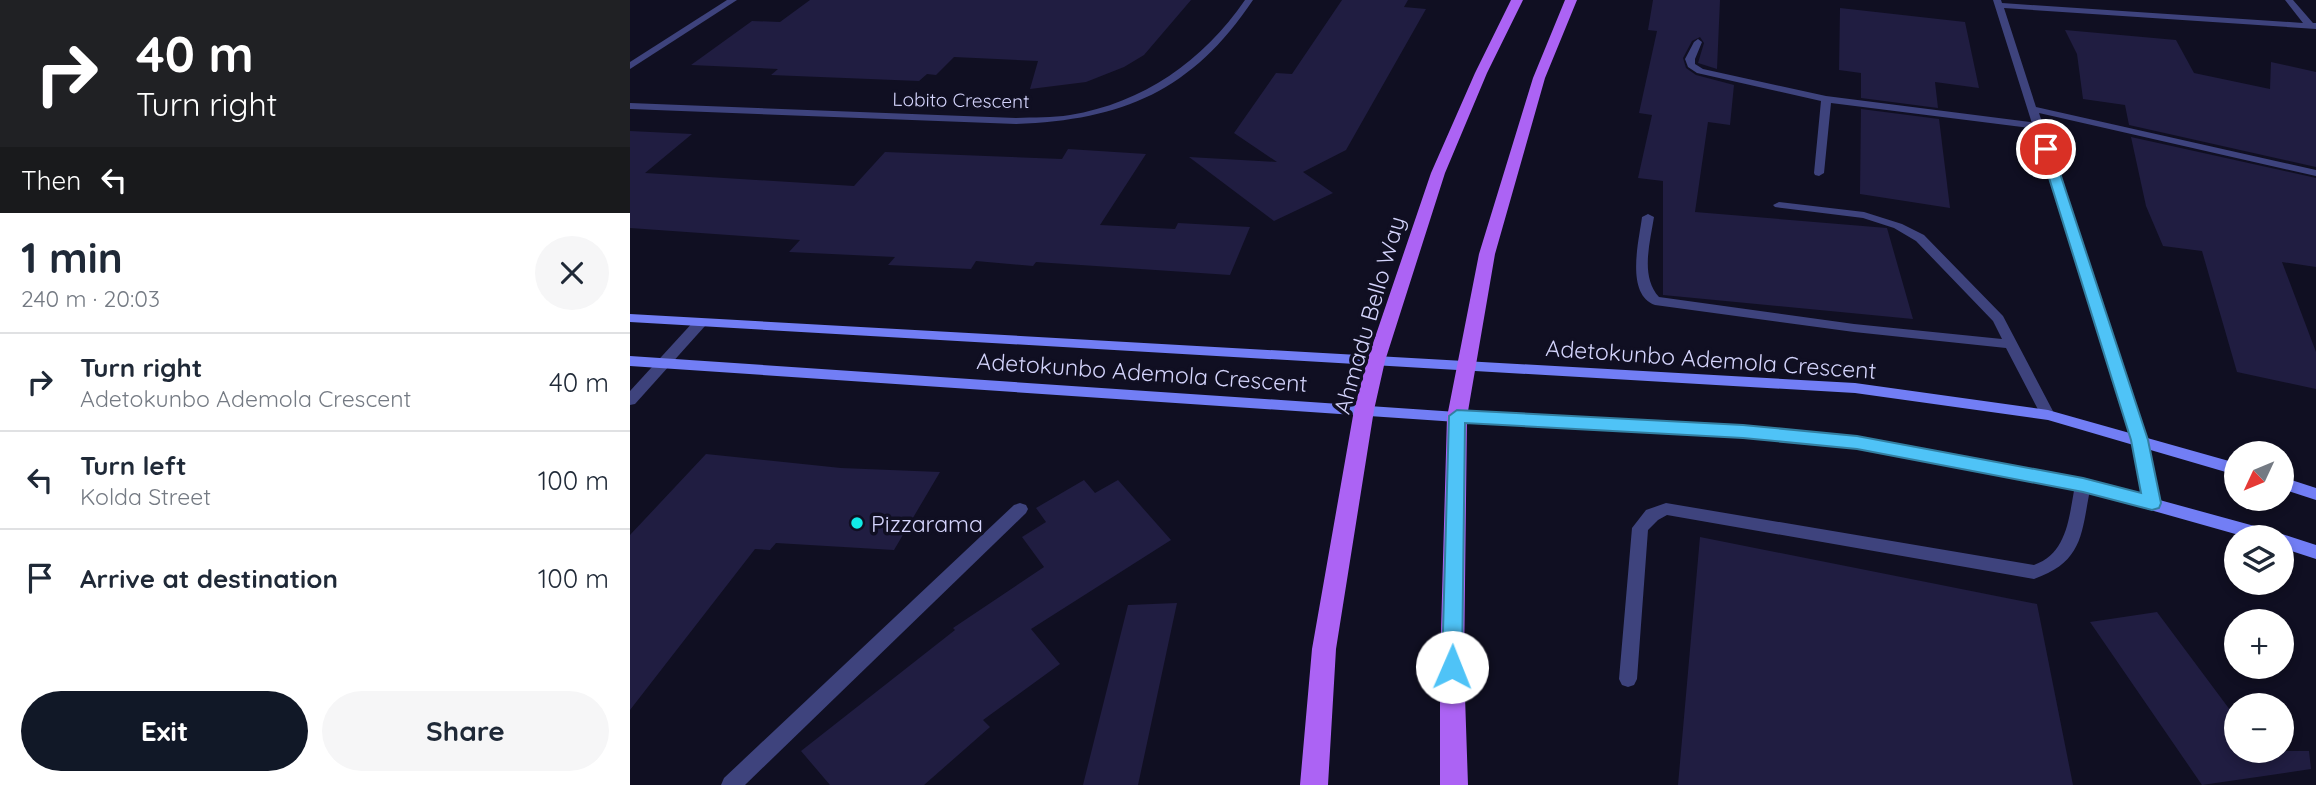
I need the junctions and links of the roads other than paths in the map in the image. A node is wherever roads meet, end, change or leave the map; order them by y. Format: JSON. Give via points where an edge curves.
{"nodes":[{"id":1,"x":733,"y":0,"type":"edge"},
{"id":2,"x":1249,"y":0,"type":"edge"},
{"id":3,"x":1517,"y":0,"type":"edge"},
{"id":4,"x":1572,"y":0,"type":"edge"},
{"id":5,"x":2288,"y":0,"type":"edge"},
{"id":6,"x":1998,"y":3,"type":"edge"},
{"id":7,"x":2313,"y":25,"type":"edge"},
{"id":8,"x":1698,"y":42,"type":"dead end"},
{"id":9,"x":630,"y":66,"type":"edge"},
{"id":10,"x":1826,"y":99,"type":"junction"},
{"id":11,"x":630,"y":106,"type":"edge"},
{"id":12,"x":2033,"y":108,"type":"junction"},
{"id":13,"x":2038,"y":126,"type":"junction"},
{"id":14,"x":1819,"y":173,"type":"dead end"},
{"id":15,"x":2316,"y":173,"type":"edge"},
{"id":16,"x":1779,"y":205,"type":"dead end"},
{"id":17,"x":1648,"y":217,"type":"dead end"},
{"id":18,"x":630,"y":318,"type":"edge"},
{"id":19,"x":699,"y":323,"type":"junction"},
{"id":20,"x":2011,"y":344,"type":"junction"},
{"id":21,"x":630,"y":360,"type":"edge"},
{"id":22,"x":1376,"y":360,"type":"junction"},
{"id":23,"x":661,"y":363,"type":"junction"},
{"id":24,"x":1465,"y":367,"type":"junction"},
{"id":25,"x":630,"y":400,"type":"edge"},
{"id":26,"x":1364,"y":411,"type":"junction"},
{"id":27,"x":2048,"y":415,"type":"junction"},
{"id":28,"x":1457,"y":416,"type":"junction"},
{"id":29,"x":2139,"y":440,"type":"junction"},
{"id":30,"x":2224,"y":465,"type":"edge"},
{"id":31,"x":2083,"y":485,"type":"junction"},
{"id":32,"x":2294,"y":486,"type":"edge"},
{"id":33,"x":2316,"y":494,"type":"edge"},
{"id":34,"x":2152,"y":503,"type":"junction"},
{"id":35,"x":1020,"y":509,"type":"dead end"},
{"id":36,"x":2228,"y":525,"type":"edge"},
{"id":37,"x":2294,"y":545,"type":"edge"},
{"id":38,"x":2316,"y":552,"type":"edge"},
{"id":39,"x":1628,"y":679,"type":"dead end"},
{"id":40,"x":731,"y":785,"type":"edge"},
{"id":41,"x":1314,"y":785,"type":"edge"},
{"id":42,"x":1454,"y":785,"type":"edge"}],
"edges":[{"from":1,"to":9,"type":"street"},
{"from":2,"to":11,"type":"street","name":"Lobito Crescent","via":[[1197,63],[1166,85],[1122,105],[1079,117],[1016,121]]},
{"from":3,"to":22,"type":"main road","name":"Ahmadu Bello Way","via":[[1438,173]]},
{"from":4,"to":24,"type":"main road","via":[[1539,78],[1487,254]]},
{"from":5,"to":7,"type":"street"},
{"from":6,"to":7,"type":"street"},
{"from":6,"to":12,"type":"street"},
{"from":8,"to":10,"type":"street","via":[[1690,59],[1700,71]]},
{"from":10,"to":13,"type":"street"},
{"from":10,"to":14,"type":"street"},
{"from":12,"to":13,"type":"street"},
{"from":12,"to":15,"type":"street"},
{"from":13,"to":29,"type":"street"},
{"from":16,"to":20,"type":"street","via":[[1864,215],[1920,238],[1998,319]]},
{"from":17,"to":20,"type":"street","via":[[1642,273],[1646,294],[1654,301]]},
{"from":18,"to":19,"type":"main road","name":"Adetokunbo Ademola Crescent"},
{"from":19,"to":22,"type":"main road","name":"Adetokunbo Ademola Crescent"},
{"from":19,"to":23,"type":"street"},
{"from":20,"to":27,"type":"street"},
{"from":21,"to":23,"type":"main road","name":"Adetokunbo Ademola Crescent"},
{"from":22,"to":24,"type":"main road","name":"Adetokunbo Ademola Crescent"},
{"from":22,"to":26,"type":"main road","name":"Ahmadu Bello Way"},
{"from":23,"to":25,"type":"street"},
{"from":23,"to":26,"type":"main road","name":"Adetokunbo Ademola Crescent"},
{"from":24,"to":27,"type":"main road","name":"Adetokunbo Ademola Crescent","via":[[1855,388]]},
{"from":24,"to":28,"type":"main road"},
{"from":26,"to":28,"type":"main road","name":"Adetokunbo Ademola Crescent"},
{"from":26,"to":41,"type":"main road","name":"Ahmadu Bello Way","via":[[1324,649]]},
{"from":27,"to":29,"type":"main road","name":"Adetokunbo Ademola Crescent"},
{"from":28,"to":31,"type":"main road","name":"Adetokunbo Ademola Crescent","via":[[1857,442]]},
{"from":28,"to":42,"type":"main road"},
{"from":29,"to":30,"type":"main road","name":"Adetokunbo Ademola Crescent"},
{"from":29,"to":34,"type":"street"},
{"from":31,"to":34,"type":"main road","name":"Adetokunbo Ademola Crescent"},
{"from":31,"to":39,"type":"street","via":[[2067,554],[2052,568],[2034,572],[1666,509],[1651,515],[1640,528]]},
{"from":32,"to":33,"type":"main road"},
{"from":34,"to":36,"type":"main road","name":"Adetokunbo Ademola Crescent"},
{"from":35,"to":40,"type":"street"},
{"from":37,"to":38,"type":"main road"}]}
